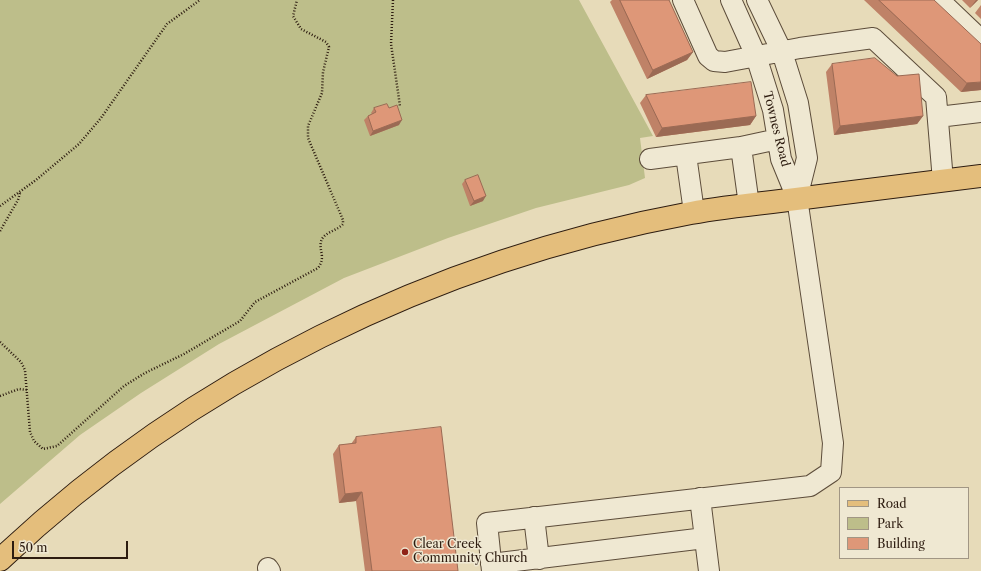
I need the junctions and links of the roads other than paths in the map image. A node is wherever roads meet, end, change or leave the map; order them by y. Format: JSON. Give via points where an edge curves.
{"nodes":[{"id":1,"x":683,"y":0,"type":"edge"},
{"id":2,"x":731,"y":0,"type":"edge"},
{"id":3,"x":757,"y":0,"type":"edge"},
{"id":4,"x":939,"y":0,"type":"edge"},
{"id":5,"x":981,"y":40,"type":"edge"},
{"id":6,"x":782,"y":52,"type":"junction"},
{"id":7,"x":756,"y":56,"type":"junction"},
{"id":8,"x":981,"y":112,"type":"edge"},
{"id":9,"x":938,"y":116,"type":"junction"},
{"id":10,"x":778,"y":139,"type":"junction"},
{"id":11,"x":740,"y":147,"type":"junction"},
{"id":12,"x":686,"y":155,"type":"junction"},
{"id":13,"x":650,"y":159,"type":"dead end"},
{"id":14,"x":981,"y":176,"type":"edge"},
{"id":15,"x":943,"y":181,"type":"junction"},
{"id":16,"x":797,"y":198,"type":"junction"},
{"id":17,"x":749,"y":205,"type":"junction"},
{"id":18,"x":694,"y":212,"type":"junction"},
{"id":19,"x":700,"y":498,"type":"junction"},
{"id":20,"x":534,"y":517,"type":"junction"},
{"id":21,"x":705,"y":538,"type":"junction"},
{"id":22,"x":539,"y":559,"type":"junction"},
{"id":23,"x":0,"y":560,"type":"edge"},
{"id":24,"x":492,"y":568,"type":"edge"},
{"id":25,"x":709,"y":571,"type":"edge"}],
"edges":[{"from":1,"to":7,"type":"street","via":[[708,56],[714,61],[725,62]]},
{"from":2,"to":7,"type":"street","name":"Townes Road"},
{"from":3,"to":6,"type":"street","name":"Townes Road"},
{"from":4,"to":5,"type":"street"},
{"from":6,"to":7,"type":"street"},
{"from":6,"to":9,"type":"street","via":[[874,38],[936,97]]},
{"from":6,"to":16,"type":"street","name":"Townes Road","via":[[798,103],[807,158]]},
{"from":7,"to":10,"type":"street","name":"Townes Road","via":[[773,110]]},
{"from":8,"to":9,"type":"street"},
{"from":9,"to":15,"type":"street"},
{"from":10,"to":11,"type":"street"},
{"from":10,"to":16,"type":"street","name":"Townes Road","via":[[781,159]]},
{"from":11,"to":12,"type":"street"},
{"from":11,"to":17,"type":"street"},
{"from":12,"to":13,"type":"street"},
{"from":12,"to":18,"type":"street"},
{"from":14,"to":15,"type":"main road"},
{"from":15,"to":16,"type":"main road"},
{"from":16,"to":17,"type":"main road"},
{"from":16,"to":19,"type":"street","via":[[833,443],[831,472],[810,486]]},
{"from":17,"to":18,"type":"main road"},
{"from":18,"to":23,"type":"main road","via":[[617,229],[508,259],[442,282],[333,330],[212,397],[156,433],[31,530]]},
{"from":19,"to":20,"type":"street"},
{"from":19,"to":21,"type":"street"},
{"from":20,"to":22,"type":"street"},
{"from":20,"to":24,"type":"street","via":[[487,523]]},
{"from":21,"to":22,"type":"street"},
{"from":21,"to":25,"type":"street"},
{"from":22,"to":24,"type":"street"}]}
